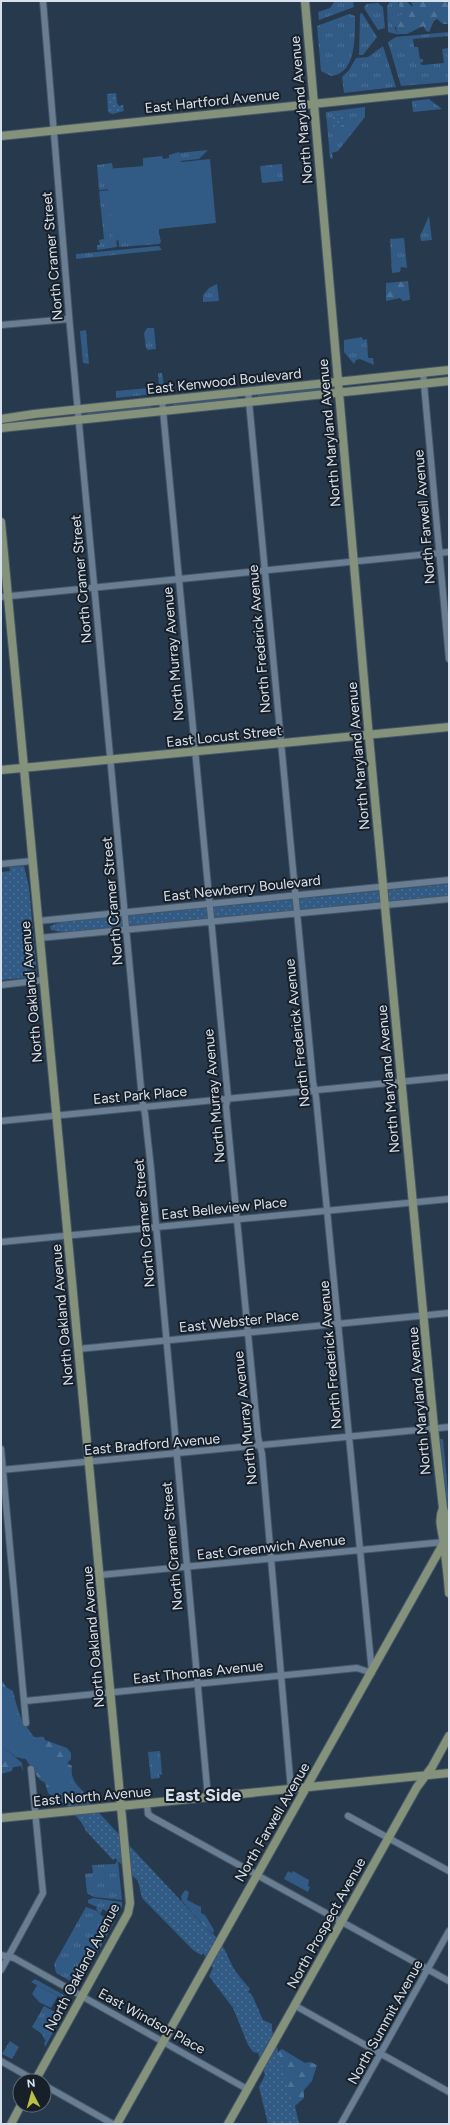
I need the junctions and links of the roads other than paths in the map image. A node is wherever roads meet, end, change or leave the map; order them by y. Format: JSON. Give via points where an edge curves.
{"nodes":[{"id":1,"x":43,"y":1,"type":"edge"},
{"id":2,"x":305,"y":1,"type":"edge"},
{"id":3,"x":449,"y":90,"type":"edge"},
{"id":4,"x":314,"y":103,"type":"junction"},
{"id":5,"x":54,"y":130,"type":"junction"},
{"id":6,"x":1,"y":136,"type":"edge"},
{"id":7,"x":69,"y":319,"type":"junction"},
{"id":8,"x":1,"y":326,"type":"edge"},
{"id":9,"x":449,"y":370,"type":"edge"},
{"id":10,"x":423,"y":373,"type":"junction"},
{"id":11,"x":449,"y":381,"type":"edge"},
{"id":12,"x":337,"y":382,"type":"junction"},
{"id":13,"x":424,"y":384,"type":"junction"},
{"id":14,"x":248,"y":391,"type":"junction"},
{"id":15,"x":338,"y":394,"type":"junction"},
{"id":16,"x":162,"y":400,"type":"junction"},
{"id":17,"x":249,"y":403,"type":"junction"},
{"id":18,"x":77,"y":409,"type":"junction"},
{"id":19,"x":163,"y":412,"type":"junction"},
{"id":20,"x":1,"y":419,"type":"edge"},
{"id":21,"x":78,"y":421,"type":"junction"},
{"id":22,"x":1,"y":428,"type":"edge"},
{"id":23,"x":1,"y":522,"type":"edge"},
{"id":24,"x":440,"y":552,"type":"junction"},
{"id":25,"x":449,"y":552,"type":"edge"},
{"id":26,"x":353,"y":561,"type":"junction"},
{"id":27,"x":265,"y":570,"type":"junction"},
{"id":28,"x":178,"y":578,"type":"junction"},
{"id":29,"x":94,"y":587,"type":"junction"},
{"id":30,"x":4,"y":596,"type":"edge"},
{"id":31,"x":449,"y":659,"type":"edge"},
{"id":32,"x":449,"y":727,"type":"edge"},
{"id":33,"x":369,"y":734,"type":"junction"},
{"id":34,"x":281,"y":743,"type":"junction"},
{"id":35,"x":194,"y":752,"type":"junction"},
{"id":36,"x":111,"y":760,"type":"junction"},
{"id":37,"x":24,"y":768,"type":"junction"},
{"id":38,"x":1,"y":770,"type":"edge"},
{"id":39,"x":32,"y":861,"type":"junction"},
{"id":40,"x":1,"y":864,"type":"edge"},
{"id":41,"x":449,"y":880,"type":"edge"},
{"id":42,"x":383,"y":886,"type":"junction"},
{"id":43,"x":295,"y":895,"type":"junction"},
{"id":44,"x":449,"y":899,"type":"edge"},
{"id":45,"x":209,"y":904,"type":"junction"},
{"id":46,"x":385,"y":905,"type":"junction"},
{"id":47,"x":125,"y":912,"type":"junction"},
{"id":48,"x":297,"y":913,"type":"junction"},
{"id":49,"x":38,"y":921,"type":"junction"},
{"id":50,"x":211,"y":922,"type":"junction"},
{"id":51,"x":127,"y":930,"type":"junction"},
{"id":52,"x":40,"y":938,"type":"junction"},
{"id":53,"x":43,"y":980,"type":"junction"},
{"id":54,"x":1,"y":985,"type":"edge"},
{"id":55,"x":449,"y":1077,"type":"edge"},
{"id":56,"x":401,"y":1081,"type":"junction"},
{"id":57,"x":314,"y":1090,"type":"junction"},
{"id":58,"x":228,"y":1098,"type":"junction"},
{"id":59,"x":143,"y":1107,"type":"junction"},
{"id":60,"x":56,"y":1115,"type":"junction"},
{"id":61,"x":1,"y":1121,"type":"edge"},
{"id":62,"x":449,"y":1199,"type":"edge"},
{"id":63,"x":413,"y":1202,"type":"junction"},
{"id":64,"x":328,"y":1210,"type":"junction"},
{"id":65,"x":237,"y":1219,"type":"junction"},
{"id":66,"x":156,"y":1227,"type":"junction"},
{"id":67,"x":68,"y":1236,"type":"junction"},
{"id":68,"x":1,"y":1242,"type":"edge"},
{"id":69,"x":449,"y":1313,"type":"edge"},
{"id":70,"x":424,"y":1316,"type":"junction"},
{"id":71,"x":339,"y":1323,"type":"junction"},
{"id":72,"x":248,"y":1332,"type":"junction"},
{"id":73,"x":167,"y":1340,"type":"junction"},
{"id":74,"x":78,"y":1349,"type":"junction"},
{"id":75,"x":449,"y":1427,"type":"edge"},
{"id":76,"x":434,"y":1428,"type":"junction"},
{"id":77,"x":349,"y":1436,"type":"junction"},
{"id":78,"x":261,"y":1445,"type":"junction"},
{"id":79,"x":1,"y":1449,"type":"edge"},
{"id":80,"x":175,"y":1454,"type":"junction"},
{"id":81,"x":89,"y":1462,"type":"junction"},
{"id":82,"x":2,"y":1470,"type":"edge"},
{"id":83,"x":449,"y":1533,"type":"edge"},
{"id":84,"x":444,"y":1542,"type":"junction"},
{"id":85,"x":360,"y":1550,"type":"junction"},
{"id":86,"x":271,"y":1559,"type":"junction"},
{"id":87,"x":186,"y":1567,"type":"junction"},
{"id":88,"x":100,"y":1575,"type":"junction"},
{"id":89,"x":449,"y":1593,"type":"edge"},
{"id":90,"x":372,"y":1673,"type":"junction"},
{"id":91,"x":282,"y":1676,"type":"junction"},
{"id":92,"x":197,"y":1684,"type":"junction"},
{"id":93,"x":111,"y":1693,"type":"junction"},
{"id":94,"x":25,"y":1701,"type":"junction"},
{"id":95,"x":26,"y":1723,"type":"dead end"},
{"id":96,"x":449,"y":1736,"type":"edge"},
{"id":97,"x":31,"y":1769,"type":"dead end"},
{"id":98,"x":449,"y":1773,"type":"edge"},
{"id":99,"x":426,"y":1776,"type":"junction"},
{"id":100,"x":304,"y":1788,"type":"junction"},
{"id":101,"x":291,"y":1790,"type":"junction"},
{"id":102,"x":208,"y":1798,"type":"junction"},
{"id":103,"x":148,"y":1804,"type":"junction"},
{"id":104,"x":122,"y":1806,"type":"junction"},
{"id":105,"x":36,"y":1815,"type":"junction"},
{"id":106,"x":348,"y":1816,"type":"dead end"},
{"id":107,"x":1,"y":1818,"type":"edge"},
{"id":108,"x":389,"y":1838,"type":"junction"},
{"id":109,"x":449,"y":1871,"type":"edge"},
{"id":110,"x":257,"y":1874,"type":"junction"},
{"id":111,"x":342,"y":1921,"type":"junction"},
{"id":112,"x":449,"y":1931,"type":"edge"},
{"id":113,"x":1,"y":1955,"type":"edge"},
{"id":114,"x":9,"y":1956,"type":"junction"},
{"id":115,"x":428,"y":1969,"type":"junction"},
{"id":116,"x":1,"y":1970,"type":"edge"},
{"id":117,"x":449,"y":1981,"type":"edge"},
{"id":118,"x":81,"y":1996,"type":"junction"},
{"id":119,"x":294,"y":2005,"type":"junction"},
{"id":120,"x":163,"y":2042,"type":"junction"},
{"id":121,"x":381,"y":2053,"type":"junction"},
{"id":122,"x":1,"y":2062,"type":"edge"},
{"id":123,"x":21,"y":2073,"type":"edge"},
{"id":124,"x":39,"y":2073,"type":"edge"},
{"id":125,"x":247,"y":2089,"type":"junction"},
{"id":126,"x":52,"y":2090,"type":"edge"},
{"id":127,"x":449,"y":2092,"type":"edge"},
{"id":128,"x":17,"y":2113,"type":"edge"},
{"id":129,"x":11,"y":2124,"type":"edge"},
{"id":130,"x":113,"y":2124,"type":"edge"},
{"id":131,"x":117,"y":2124,"type":"edge"},
{"id":132,"x":228,"y":2124,"type":"edge"},
{"id":133,"x":341,"y":2124,"type":"edge"}],
"edges":[{"from":1,"to":5,"type":"street","name":"North Cramer Street"},
{"from":2,"to":4,"type":"main road","name":"North Maryland Avenue"},
{"from":3,"to":4,"type":"main road","name":"East Hartford Avenue"},
{"from":4,"to":5,"type":"main road","name":"East Hartford Avenue"},
{"from":4,"to":12,"type":"main road","name":"North Maryland Avenue"},
{"from":5,"to":6,"type":"main road","name":"East Hartford Avenue"},
{"from":5,"to":7,"type":"street","name":"North Cramer Street"},
{"from":7,"to":8,"type":"street"},
{"from":7,"to":18,"type":"street","name":"North Cramer Street"},
{"from":9,"to":10,"type":"main road","name":"East Kenwood Boulevard"},
{"from":10,"to":12,"type":"main road","name":"East Kenwood Boulevard"},
{"from":10,"to":13,"type":"street","name":"North Farwell Avenue"},
{"from":11,"to":13,"type":"main road","name":"East Kenwood Boulevard"},
{"from":12,"to":14,"type":"main road","name":"East Kenwood Boulevard"},
{"from":12,"to":15,"type":"main road","name":"North Maryland Avenue"},
{"from":13,"to":15,"type":"main road","name":"East Kenwood Boulevard"},
{"from":13,"to":24,"type":"street","name":"North Farwell Avenue"},
{"from":14,"to":16,"type":"main road","name":"East Kenwood Boulevard"},
{"from":14,"to":17,"type":"street","name":"North Frederick Avenue"},
{"from":15,"to":17,"type":"main road","name":"East Kenwood Boulevard"},
{"from":15,"to":26,"type":"main road","name":"North Maryland Avenue"},
{"from":16,"to":18,"type":"main road","name":"East Kenwood Boulevard"},
{"from":16,"to":19,"type":"street","name":"North Murray Avenue"},
{"from":17,"to":19,"type":"main road","name":"East Kenwood Boulevard"},
{"from":17,"to":27,"type":"street","name":"North Frederick Avenue"},
{"from":18,"to":20,"type":"main road","name":"East Kenwood Boulevard"},
{"from":18,"to":21,"type":"street","name":"North Cramer Street"},
{"from":19,"to":21,"type":"main road","name":"East Kenwood Boulevard"},
{"from":19,"to":28,"type":"street","name":"North Murray Avenue"},
{"from":21,"to":22,"type":"main road","name":"East Kenwood Boulevard"},
{"from":21,"to":29,"type":"street","name":"North Cramer Street"},
{"from":23,"to":30,"type":"main road","name":"North Oakland Avenue"},
{"from":24,"to":25,"type":"street"},
{"from":24,"to":26,"type":"street"},
{"from":24,"to":31,"type":"street","name":"North Farwell Avenue"},
{"from":26,"to":27,"type":"street"},
{"from":26,"to":33,"type":"main road","name":"North Maryland Avenue"},
{"from":27,"to":28,"type":"street"},
{"from":27,"to":34,"type":"street","name":"North Frederick Avenue"},
{"from":28,"to":29,"type":"street"},
{"from":28,"to":35,"type":"street","name":"North Murray Avenue"},
{"from":29,"to":30,"type":"street"},
{"from":29,"to":36,"type":"street","name":"North Cramer Street"},
{"from":30,"to":37,"type":"main road","name":"North Oakland Avenue"},
{"from":32,"to":33,"type":"main road","name":"East Locust Street"},
{"from":33,"to":34,"type":"main road","name":"East Locust Street"},
{"from":33,"to":42,"type":"main road","name":"North Maryland Avenue"},
{"from":34,"to":35,"type":"main road","name":"East Locust Street"},
{"from":34,"to":43,"type":"street","name":"North Frederick Avenue"},
{"from":35,"to":36,"type":"main road","name":"East Locust Street"},
{"from":35,"to":45,"type":"street","name":"North Murray Avenue"},
{"from":36,"to":37,"type":"main road","name":"East Locust Street"},
{"from":36,"to":47,"type":"street","name":"North Cramer Street"},
{"from":37,"to":38,"type":"main road","name":"East Locust Street"},
{"from":37,"to":39,"type":"main road","name":"North Oakland Avenue"},
{"from":39,"to":40,"type":"street"},
{"from":39,"to":49,"type":"main road","name":"North Oakland Avenue"},
{"from":41,"to":42,"type":"street","name":"East Newberry Boulevard"},
{"from":42,"to":43,"type":"street","name":"East Newberry Boulevard"},
{"from":42,"to":46,"type":"main road","name":"North Maryland Avenue"},
{"from":43,"to":45,"type":"street","name":"East Newberry Boulevard"},
{"from":43,"to":48,"type":"street","name":"North Frederick Avenue"},
{"from":44,"to":46,"type":"street"},
{"from":45,"to":47,"type":"street","name":"East Newberry Boulevard"},
{"from":45,"to":50,"type":"street","name":"North Murray Avenue"},
{"from":46,"to":48,"type":"street"},
{"from":46,"to":56,"type":"main road","name":"North Maryland Avenue"},
{"from":47,"to":49,"type":"street","name":"East Newberry Boulevard"},
{"from":47,"to":51,"type":"street","name":"North Cramer Street"},
{"from":48,"to":50,"type":"street"},
{"from":48,"to":57,"type":"street","name":"North Frederick Avenue"},
{"from":49,"to":52,"type":"main road","name":"North Oakland Avenue"},
{"from":50,"to":51,"type":"street"},
{"from":50,"to":58,"type":"street","name":"North Murray Avenue"},
{"from":51,"to":52,"type":"street"},
{"from":51,"to":59,"type":"street","name":"North Cramer Street"},
{"from":52,"to":53,"type":"main road","name":"North Oakland Avenue"},
{"from":53,"to":54,"type":"street"},
{"from":53,"to":60,"type":"main road","name":"North Oakland Avenue"},
{"from":55,"to":56,"type":"street","name":"East Park Place"},
{"from":56,"to":57,"type":"street","name":"East Park Place"},
{"from":56,"to":63,"type":"main road","name":"North Maryland Avenue"},
{"from":57,"to":58,"type":"street","name":"East Park Place"},
{"from":57,"to":64,"type":"street","name":"North Frederick Avenue"},
{"from":58,"to":59,"type":"street","name":"East Park Place"},
{"from":58,"to":65,"type":"street","name":"North Murray Avenue","via":[[226,1106]]},
{"from":59,"to":60,"type":"street","name":"East Park Place"},
{"from":59,"to":66,"type":"street","name":"North Cramer Street","via":[[146,1114]]},
{"from":60,"to":61,"type":"street","name":"East Park Place"},
{"from":60,"to":67,"type":"main road","name":"North Oakland Avenue"},
{"from":62,"to":63,"type":"street","name":"East Belleview Place"},
{"from":63,"to":64,"type":"street","name":"East Belleview Place"},
{"from":63,"to":70,"type":"main road","name":"North Maryland Avenue"},
{"from":64,"to":65,"type":"street","name":"East Belleview Place"},
{"from":64,"to":71,"type":"street","name":"North Frederick Avenue"},
{"from":65,"to":66,"type":"street","name":"East Belleview Place"},
{"from":65,"to":72,"type":"street","name":"North Murray Avenue"},
{"from":66,"to":67,"type":"street","name":"East Belleview Place"},
{"from":66,"to":73,"type":"street","name":"North Cramer Street"},
{"from":67,"to":68,"type":"street","name":"East Belleview Place"},
{"from":67,"to":74,"type":"main road","name":"North Oakland Avenue"},
{"from":69,"to":70,"type":"street","name":"East Webster Place"},
{"from":70,"to":71,"type":"street","name":"East Webster Place"},
{"from":70,"to":76,"type":"main road","name":"North Maryland Avenue"},
{"from":71,"to":72,"type":"street","name":"East Webster Place"},
{"from":71,"to":77,"type":"street","name":"North Frederick Avenue"},
{"from":72,"to":73,"type":"street","name":"East Webster Place"},
{"from":72,"to":78,"type":"street","name":"North Murray Avenue","via":[[258,1437]]},
{"from":73,"to":74,"type":"street","name":"East Webster Place"},
{"from":73,"to":80,"type":"street","name":"North Cramer Street","via":[[177,1446]]},
{"from":74,"to":81,"type":"main road","name":"North Oakland Avenue"},
{"from":75,"to":76,"type":"street","name":"East Bradford Avenue"},
{"from":76,"to":77,"type":"street","name":"East Bradford Avenue"},
{"from":76,"to":84,"type":"main road","name":"North Maryland Avenue","via":[[446,1520]]},
{"from":77,"to":78,"type":"street","name":"East Bradford Avenue"},
{"from":77,"to":85,"type":"street","name":"North Frederick Avenue"},
{"from":78,"to":80,"type":"street","name":"East Bradford Avenue"},
{"from":78,"to":86,"type":"street","name":"North Murray Avenue"},
{"from":79,"to":82,"type":"street"},
{"from":80,"to":81,"type":"street","name":"East Bradford Avenue"},
{"from":80,"to":87,"type":"street","name":"North Cramer Street"},
{"from":81,"to":82,"type":"street","name":"East Bradford Avenue"},
{"from":81,"to":88,"type":"main road","name":"North Oakland Avenue"},
{"from":82,"to":94,"type":"street"},
{"from":83,"to":84,"type":"main road","name":"North Farwell Avenue"},
{"from":84,"to":85,"type":"street","name":"East Greenwich Avenue"},
{"from":84,"to":89,"type":"main road","name":"North Maryland Avenue"},
{"from":84,"to":90,"type":"main road","name":"North Farwell Avenue"},
{"from":85,"to":86,"type":"street","name":"East Greenwich Avenue"},
{"from":85,"to":90,"type":"street","name":"North Frederick Avenue"},
{"from":86,"to":87,"type":"street","name":"East Greenwich Avenue"},
{"from":86,"to":91,"type":"street","name":"North Murray Avenue"},
{"from":87,"to":88,"type":"street","name":"East Greenwich Avenue"},
{"from":87,"to":92,"type":"street","name":"North Cramer Street"},
{"from":88,"to":93,"type":"main road","name":"North Oakland Avenue"},
{"from":90,"to":91,"type":"street","name":"East Thomas Avenue","via":[[357,1668]]},
{"from":90,"to":100,"type":"main road","name":"North Farwell Avenue","via":[[313,1778]]},
{"from":91,"to":92,"type":"street","name":"East Thomas Avenue"},
{"from":91,"to":101,"type":"street","name":"North Murray Avenue"},
{"from":92,"to":93,"type":"street","name":"East Thomas Avenue"},
{"from":92,"to":102,"type":"street","name":"North Cramer Street"},
{"from":93,"to":94,"type":"street","name":"East Thomas Avenue"},
{"from":93,"to":104,"type":"main road","name":"North Oakland Avenue"},
{"from":94,"to":95,"type":"street"},
{"from":96,"to":99,"type":"main road","name":"North Prospect Avenue"},
{"from":97,"to":105,"type":"street"},
{"from":98,"to":99,"type":"main road","name":"East North Avenue"},
{"from":99,"to":100,"type":"main road","name":"East North Avenue"},
{"from":99,"to":108,"type":"main road","name":"North Prospect Avenue"},
{"from":100,"to":101,"type":"main road","name":"East North Avenue"},
{"from":100,"to":110,"type":"main road","name":"North Farwell Avenue"},
{"from":101,"to":102,"type":"main road","name":"East North Avenue"},
{"from":102,"to":103,"type":"main road","name":"East North Avenue"},
{"from":103,"to":104,"type":"main road","name":"East North Avenue"},
{"from":103,"to":110,"type":"street","via":[[148,1814],[152,1817]]},
{"from":104,"to":105,"type":"main road","name":"East North Avenue"},
{"from":104,"to":118,"type":"main road","name":"North Oakland Avenue","via":[[129,1910]]},
{"from":105,"to":107,"type":"main road","name":"East North Avenue"},
{"from":105,"to":114,"type":"street","via":[[43,1893]]},
{"from":106,"to":108,"type":"street"},
{"from":108,"to":109,"type":"street"},
{"from":108,"to":111,"type":"main road","name":"North Prospect Avenue"},
{"from":110,"to":111,"type":"street"},
{"from":110,"to":120,"type":"main road","name":"North Farwell Avenue"},
{"from":111,"to":115,"type":"street"},
{"from":111,"to":119,"type":"main road","name":"North Prospect Avenue"},
{"from":112,"to":115,"type":"street","name":"North Summit Avenue"},
{"from":113,"to":114,"type":"street","name":"East Windsor Place"},
{"from":114,"to":116,"type":"street"},
{"from":114,"to":118,"type":"street","name":"East Windsor Place"},
{"from":115,"to":117,"type":"street"},
{"from":115,"to":121,"type":"street","name":"North Summit Avenue"},
{"from":118,"to":120,"type":"street","name":"East Windsor Place"},
{"from":118,"to":124,"type":"main road","name":"North Oakland Avenue"},
{"from":119,"to":121,"type":"street"},
{"from":119,"to":125,"type":"main road","name":"North Prospect Avenue"},
{"from":120,"to":125,"type":"street","name":"East Windsor Place"},
{"from":120,"to":131,"type":"main road","name":"North Farwell Avenue"},
{"from":121,"to":127,"type":"street"},
{"from":121,"to":133,"type":"street","name":"North Summit Avenue"},
{"from":122,"to":123,"type":"street"},
{"from":125,"to":132,"type":"main road","name":"North Prospect Avenue"},
{"from":126,"to":130,"type":"street"},
{"from":128,"to":129,"type":"main road"}]}
